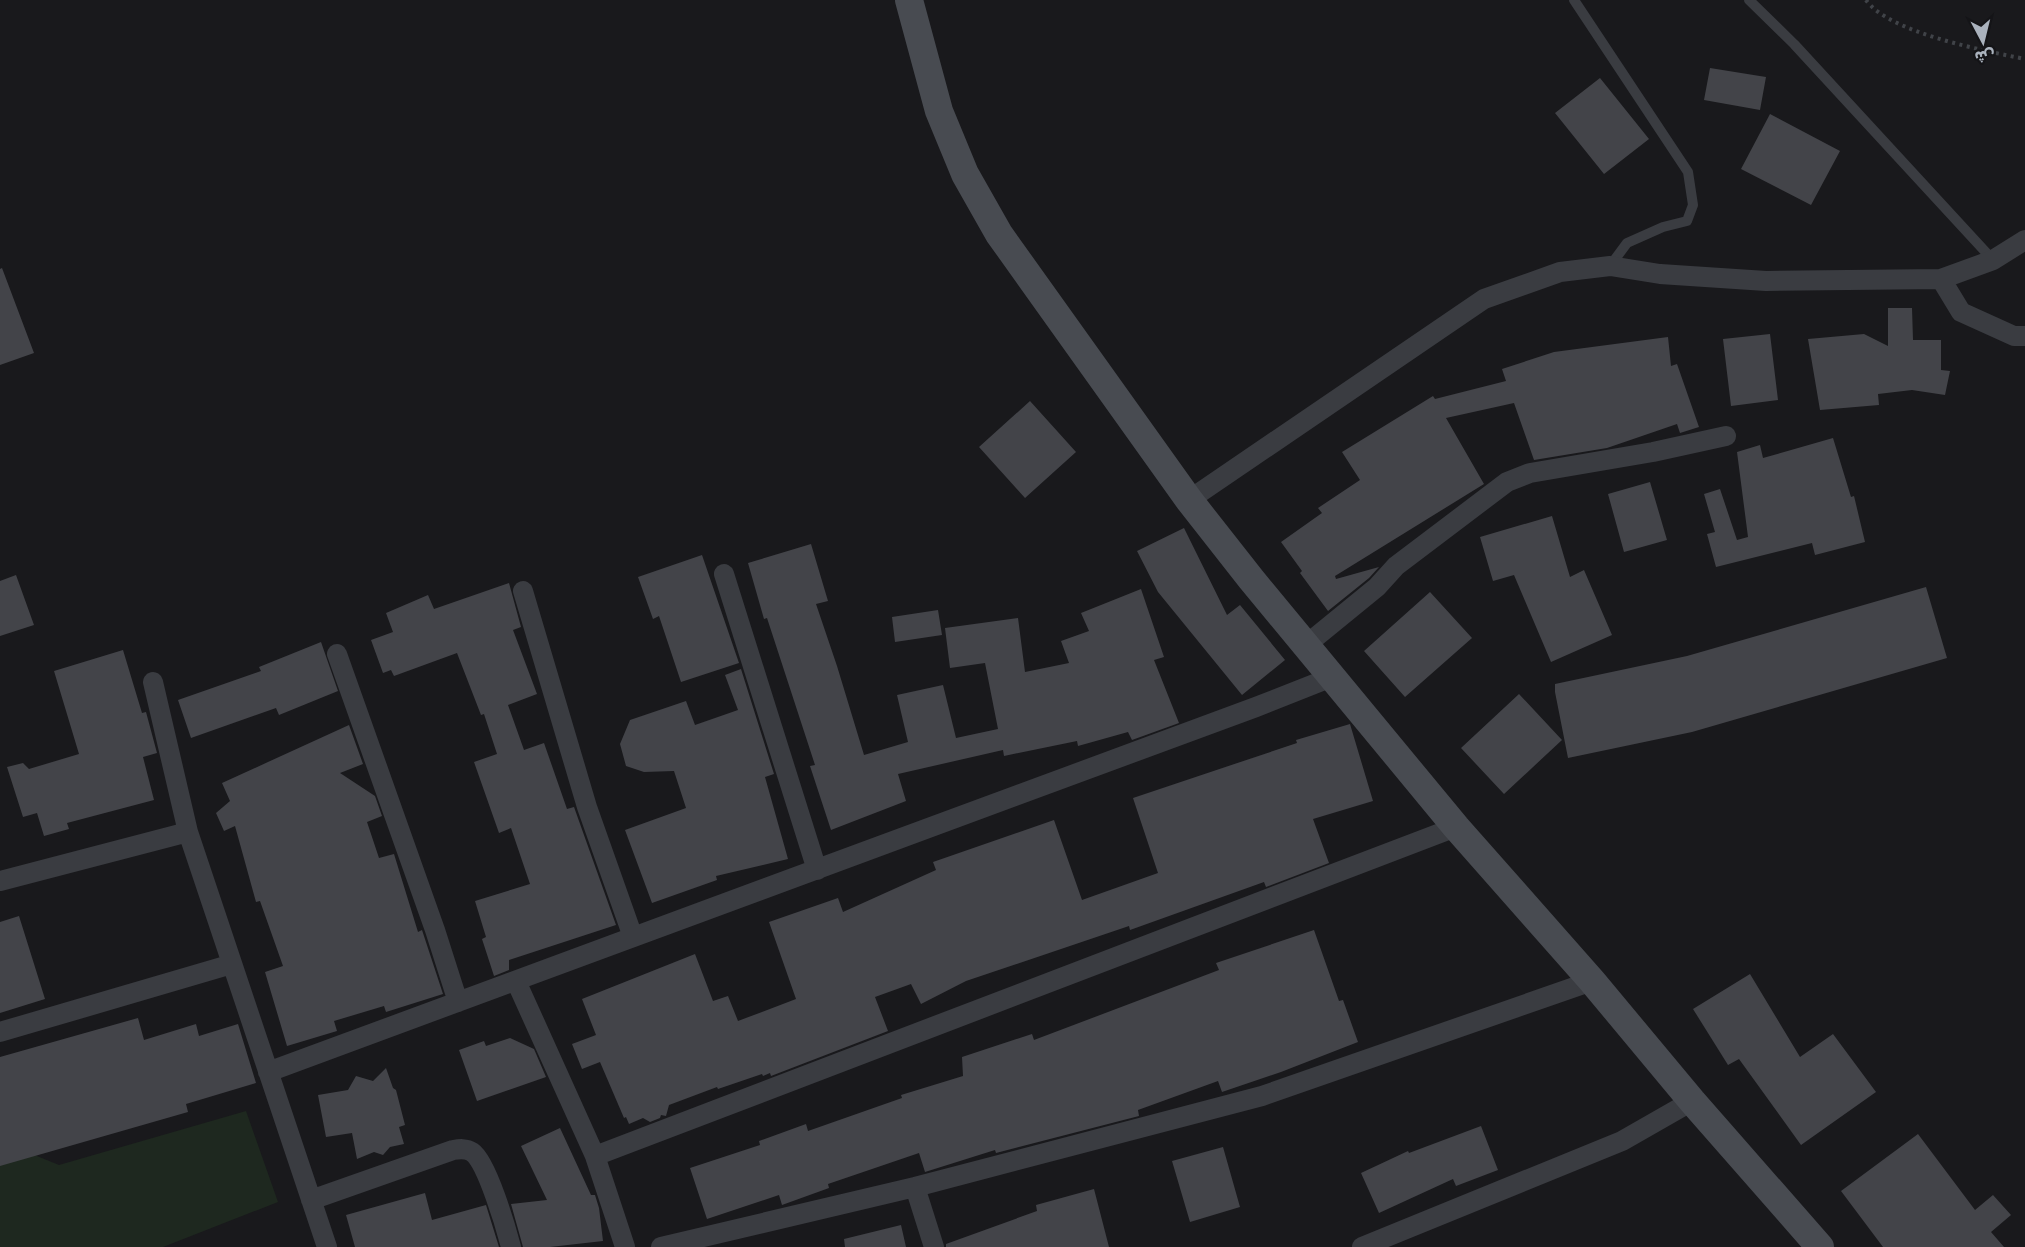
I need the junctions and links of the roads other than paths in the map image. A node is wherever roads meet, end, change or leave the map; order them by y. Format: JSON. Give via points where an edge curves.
{"nodes":[{"id":1,"x":909,"y":0,"type":"edge"},
{"id":2,"x":1574,"y":0,"type":"edge"},
{"id":3,"x":1749,"y":0,"type":"edge"},
{"id":4,"x":2025,"y":240,"type":"edge"},
{"id":5,"x":1993,"y":260,"type":"junction"},
{"id":6,"x":1610,"y":266,"type":"junction"},
{"id":7,"x":1941,"y":279,"type":"junction"},
{"id":8,"x":2025,"y":336,"type":"edge"},
{"id":9,"x":1726,"y":436,"type":"dead end"},
{"id":10,"x":1189,"y":500,"type":"junction"},
{"id":11,"x":724,"y":574,"type":"dead end"},
{"id":12,"x":523,"y":591,"type":"dead end"},
{"id":13,"x":1306,"y":645,"type":"junction"},
{"id":14,"x":337,"y":654,"type":"dead end"},
{"id":15,"x":1332,"y":677,"type":"junction"},
{"id":16,"x":153,"y":682,"type":"dead end"},
{"id":17,"x":1456,"y":827,"type":"junction"},
{"id":18,"x":188,"y":832,"type":"junction"},
{"id":19,"x":817,"y":870,"type":"junction"},
{"id":20,"x":0,"y":881,"type":"edge"},
{"id":21,"x":633,"y":937,"type":"junction"},
{"id":22,"x":232,"y":964,"type":"junction"},
{"id":23,"x":516,"y":981,"type":"junction"},
{"id":24,"x":1592,"y":981,"type":"junction"},
{"id":25,"x":458,"y":1002,"type":"junction"},
{"id":26,"x":0,"y":1032,"type":"edge"},
{"id":27,"x":268,"y":1072,"type":"junction"},
{"id":28,"x":1692,"y":1101,"type":"junction"},
{"id":29,"x":595,"y":1156,"type":"junction"},
{"id":30,"x":915,"y":1187,"type":"junction"},
{"id":31,"x":311,"y":1200,"type":"junction"},
{"id":32,"x":327,"y":1247,"type":"edge"},
{"id":33,"x":511,"y":1247,"type":"edge"},
{"id":34,"x":626,"y":1247,"type":"edge"},
{"id":35,"x":661,"y":1247,"type":"edge"},
{"id":36,"x":934,"y":1247,"type":"edge"},
{"id":37,"x":1362,"y":1247,"type":"edge"},
{"id":38,"x":1820,"y":1247,"type":"edge"}],
"edges":[{"from":1,"to":10,"type":"street","via":[[939,111],[965,174],[999,234]]},
{"from":2,"to":6,"type":"lane","via":[[1688,172],[1693,205],[1687,221],[1627,243]]},
{"from":3,"to":5,"type":"lane"},
{"from":4,"to":5,"type":"street"},
{"from":5,"to":7,"type":"street"},
{"from":6,"to":7,"type":"street","via":[[1660,274],[1766,281]]},
{"from":6,"to":10,"type":"street","via":[[1560,272],[1484,299]]},
{"from":7,"to":8,"type":"street","via":[[1961,312],[2014,336]]},
{"from":9,"to":13,"type":"street","via":[[1530,473],[1507,482],[1396,566],[1377,587]]},
{"from":10,"to":13,"type":"street"},
{"from":11,"to":19,"type":"street"},
{"from":12,"to":21,"type":"street","via":[[587,807]]},
{"from":13,"to":15,"type":"street"},
{"from":14,"to":25,"type":"street"},
{"from":15,"to":17,"type":"street"},
{"from":15,"to":19,"type":"street"},
{"from":16,"to":18,"type":"street"},
{"from":17,"to":24,"type":"street"},
{"from":17,"to":29,"type":"street"},
{"from":18,"to":20,"type":"street"},
{"from":18,"to":22,"type":"street"},
{"from":19,"to":21,"type":"street"},
{"from":21,"to":23,"type":"street"},
{"from":22,"to":26,"type":"street"},
{"from":22,"to":27,"type":"street"},
{"from":23,"to":25,"type":"street"},
{"from":23,"to":29,"type":"street"},
{"from":24,"to":28,"type":"street"},
{"from":24,"to":30,"type":"street","via":[[1262,1096]]},
{"from":25,"to":27,"type":"street"},
{"from":27,"to":31,"type":"street"},
{"from":28,"to":37,"type":"street","via":[[1622,1141]]},
{"from":28,"to":38,"type":"street"},
{"from":29,"to":34,"type":"street"},
{"from":30,"to":35,"type":"street"},
{"from":30,"to":36,"type":"street"},
{"from":31,"to":32,"type":"street"},
{"from":31,"to":33,"type":"street","via":[[463,1149],[477,1158],[500,1206]]}]}
